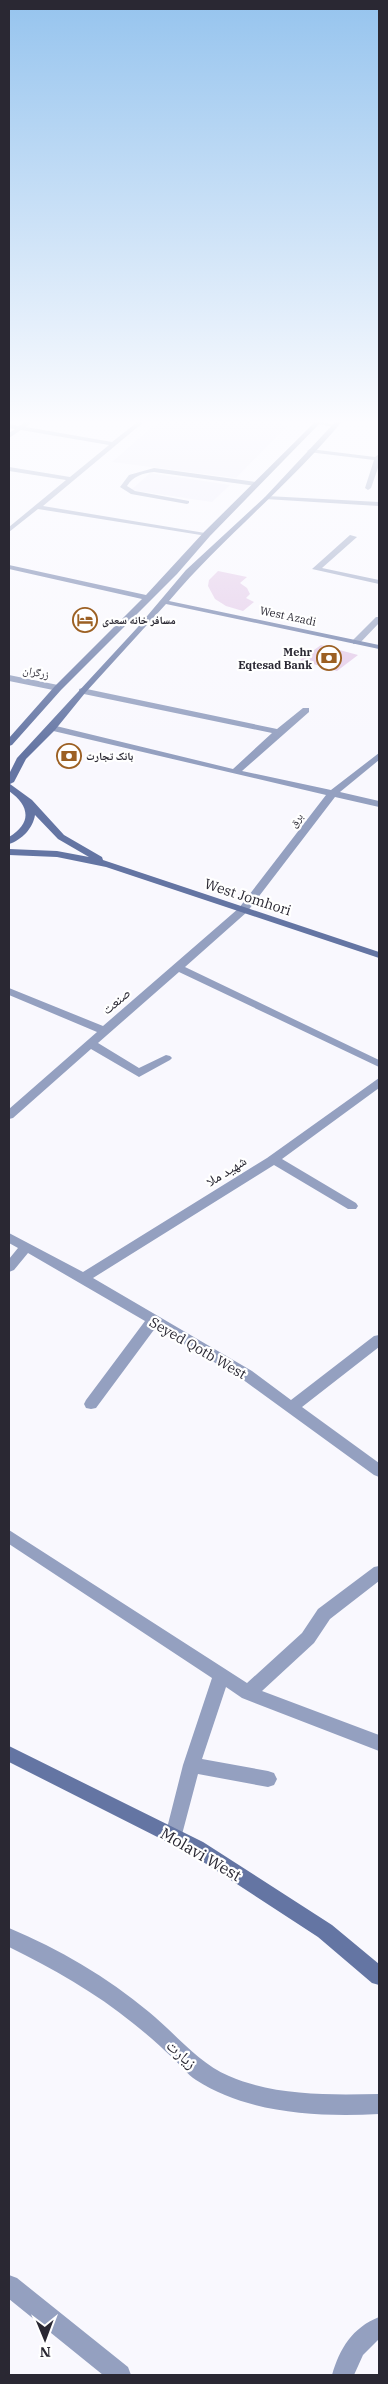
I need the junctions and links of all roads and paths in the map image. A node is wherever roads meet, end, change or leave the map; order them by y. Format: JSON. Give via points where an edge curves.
{"nodes":[{"id":1,"x":190,"y":531,"type":"edge"},
{"id":2,"x":210,"y":531,"type":"edge"},
{"id":3,"x":232,"y":531,"type":"edge"},
{"id":4,"x":207,"y":534,"type":"junction"},
{"id":5,"x":353,"y":537,"type":"dead end"},
{"id":6,"x":9,"y":568,"type":"edge"},
{"id":7,"x":379,"y":582,"type":"edge"},
{"id":8,"x":147,"y":598,"type":"junction"},
{"id":9,"x":165,"y":602,"type":"junction"},
{"id":10,"x":379,"y":619,"type":"edge"},
{"id":11,"x":376,"y":627,"type":"edge"},
{"id":12,"x":356,"y":642,"type":"junction"},
{"id":13,"x":379,"y":647,"type":"edge"},
{"id":14,"x":9,"y":678,"type":"edge"},
{"id":15,"x":58,"y":688,"type":"junction"},
{"id":16,"x":82,"y":691,"type":"junction"},
{"id":17,"x":306,"y":710,"type":"dead end"},
{"id":18,"x":52,"y":728,"type":"junction"},
{"id":19,"x":279,"y":732,"type":"junction"},
{"id":20,"x":9,"y":743,"type":"edge"},
{"id":21,"x":379,"y":756,"type":"edge"},
{"id":22,"x":235,"y":772,"type":"junction"},
{"id":23,"x":9,"y":782,"type":"edge"},
{"id":24,"x":9,"y":787,"type":"edge"},
{"id":25,"x":332,"y":794,"type":"junction"},
{"id":26,"x":29,"y":802,"type":"junction"},
{"id":27,"x":379,"y":804,"type":"edge"},
{"id":28,"x":9,"y":841,"type":"edge"},
{"id":29,"x":9,"y":852,"type":"edge"},
{"id":30,"x":108,"y":864,"type":"junction"},
{"id":31,"x":244,"y":910,"type":"junction"},
{"id":32,"x":379,"y":955,"type":"edge"},
{"id":33,"x":177,"y":967,"type":"junction"},
{"id":34,"x":9,"y":991,"type":"edge"},
{"id":35,"x":105,"y":1030,"type":"junction"},
{"id":36,"x":90,"y":1043,"type":"junction"},
{"id":37,"x":166,"y":1058,"type":"dead end"},
{"id":38,"x":379,"y":1064,"type":"edge"},
{"id":39,"x":379,"y":1082,"type":"edge"},
{"id":40,"x":9,"y":1097,"type":"edge"},
{"id":41,"x":22,"y":1103,"type":"junction"},
{"id":42,"x":9,"y":1115,"type":"edge"},
{"id":43,"x":273,"y":1159,"type":"junction"},
{"id":44,"x":352,"y":1206,"type":"dead end"},
{"id":45,"x":9,"y":1237,"type":"edge"},
{"id":46,"x":26,"y":1247,"type":"junction"},
{"id":47,"x":9,"y":1267,"type":"edge"},
{"id":48,"x":83,"y":1278,"type":"junction"},
{"id":49,"x":153,"y":1321,"type":"junction"},
{"id":50,"x":379,"y":1340,"type":"edge"},
{"id":51,"x":91,"y":1404,"type":"dead end"},
{"id":52,"x":292,"y":1407,"type":"junction"},
{"id":53,"x":379,"y":1472,"type":"edge"},
{"id":54,"x":9,"y":1536,"type":"edge"},
{"id":55,"x":379,"y":1572,"type":"edge"},
{"id":56,"x":221,"y":1676,"type":"junction"},
{"id":57,"x":248,"y":1692,"type":"junction"},
{"id":58,"x":379,"y":1743,"type":"edge"},
{"id":59,"x":9,"y":1754,"type":"edge"},
{"id":60,"x":192,"y":1765,"type":"junction"},
{"id":61,"x":268,"y":1779,"type":"dead end"},
{"id":62,"x":174,"y":1836,"type":"junction"},
{"id":63,"x":9,"y":1937,"type":"edge"},
{"id":64,"x":379,"y":1976,"type":"edge"},
{"id":65,"x":379,"y":2104,"type":"edge"},
{"id":66,"x":9,"y":2286,"type":"edge"},
{"id":67,"x":379,"y":2328,"type":"edge"},
{"id":68,"x":120,"y":2375,"type":"edge"},
{"id":69,"x":343,"y":2375,"type":"edge"}],
"edges":[{"from":1,"to":4,"type":"street"},
{"from":2,"to":4,"type":"main road"},
{"from":3,"to":9,"type":"main road"},
{"from":4,"to":8,"type":"main road"},
{"from":5,"to":7,"type":"street","via":[[316,570]]},
{"from":6,"to":8,"type":"main road"},
{"from":8,"to":15,"type":"main road"},
{"from":9,"to":12,"type":"main road","name":"West Azadi"},
{"from":9,"to":16,"type":"main road"},
{"from":10,"to":11,"type":"street"},
{"from":11,"to":12,"type":"street"},
{"from":12,"to":13,"type":"main road","name":"West Azadi"},
{"from":14,"to":15,"type":"street","name":"زرگران"},
{"from":15,"to":20,"type":"main road"},
{"from":16,"to":18,"type":"main road"},
{"from":16,"to":19,"type":"street"},
{"from":17,"to":19,"type":"street"},
{"from":18,"to":22,"type":"street"},
{"from":18,"to":23,"type":"main road","via":[[22,758]]},
{"from":19,"to":22,"type":"street"},
{"from":21,"to":25,"type":"street","name":"برق"},
{"from":22,"to":25,"type":"street"},
{"from":24,"to":26,"type":"main road"},
{"from":25,"to":27,"type":"street"},
{"from":25,"to":31,"type":"street","name":"برق"},
{"from":26,"to":28,"type":"main road","via":[[30,821]]},
{"from":26,"to":30,"type":"main road","via":[[61,837]]},
{"from":29,"to":30,"type":"main road","via":[[57,854]]},
{"from":30,"to":31,"type":"main road","name":"West Jomhori"},
{"from":31,"to":32,"type":"main road","name":"West Jomhori"},
{"from":31,"to":33,"type":"street","name":"صنعت"},
{"from":33,"to":35,"type":"street","name":"صنعت"},
{"from":33,"to":38,"type":"street"},
{"from":34,"to":35,"type":"street"},
{"from":35,"to":36,"type":"street","name":"صنعت"},
{"from":36,"to":37,"type":"street","via":[[139,1073]]},
{"from":36,"to":41,"type":"street","name":"صنعت"},
{"from":39,"to":43,"type":"street","name":"شهید ملا","via":[[347,1109]]},
{"from":40,"to":41,"type":"street"},
{"from":41,"to":42,"type":"street","name":"صنعت"},
{"from":43,"to":44,"type":"street"},
{"from":43,"to":48,"type":"street","name":"شهید ملا"},
{"from":45,"to":46,"type":"street","name":"Seyed Qotb West"},
{"from":46,"to":47,"type":"street"},
{"from":46,"to":48,"type":"street","name":"Seyed Qotb West"},
{"from":48,"to":49,"type":"street","name":"Seyed Qotb West"},
{"from":49,"to":51,"type":"street"},
{"from":49,"to":52,"type":"street","name":"Seyed Qotb West","via":[[247,1375]]},
{"from":50,"to":52,"type":"street"},
{"from":52,"to":53,"type":"street","name":"Seyed Qotb West"},
{"from":54,"to":56,"type":"street"},
{"from":55,"to":57,"type":"street","via":[[324,1614],[308,1638]]},
{"from":56,"to":57,"type":"street"},
{"from":56,"to":60,"type":"street"},
{"from":57,"to":58,"type":"street"},
{"from":59,"to":62,"type":"main road","name":"Molavi West"},
{"from":60,"to":61,"type":"street"},
{"from":60,"to":62,"type":"street"},
{"from":62,"to":64,"type":"main road","name":"Molavi West","via":[[326,1931]]},
{"from":63,"to":65,"type":"street","name":"زیارت","via":[[96,1984],[127,2006],[202,2073],[228,2085],[278,2099],[348,2105]]},
{"from":66,"to":68,"type":"street"},
{"from":67,"to":69,"type":"street","via":[[358,2344]]}]}
